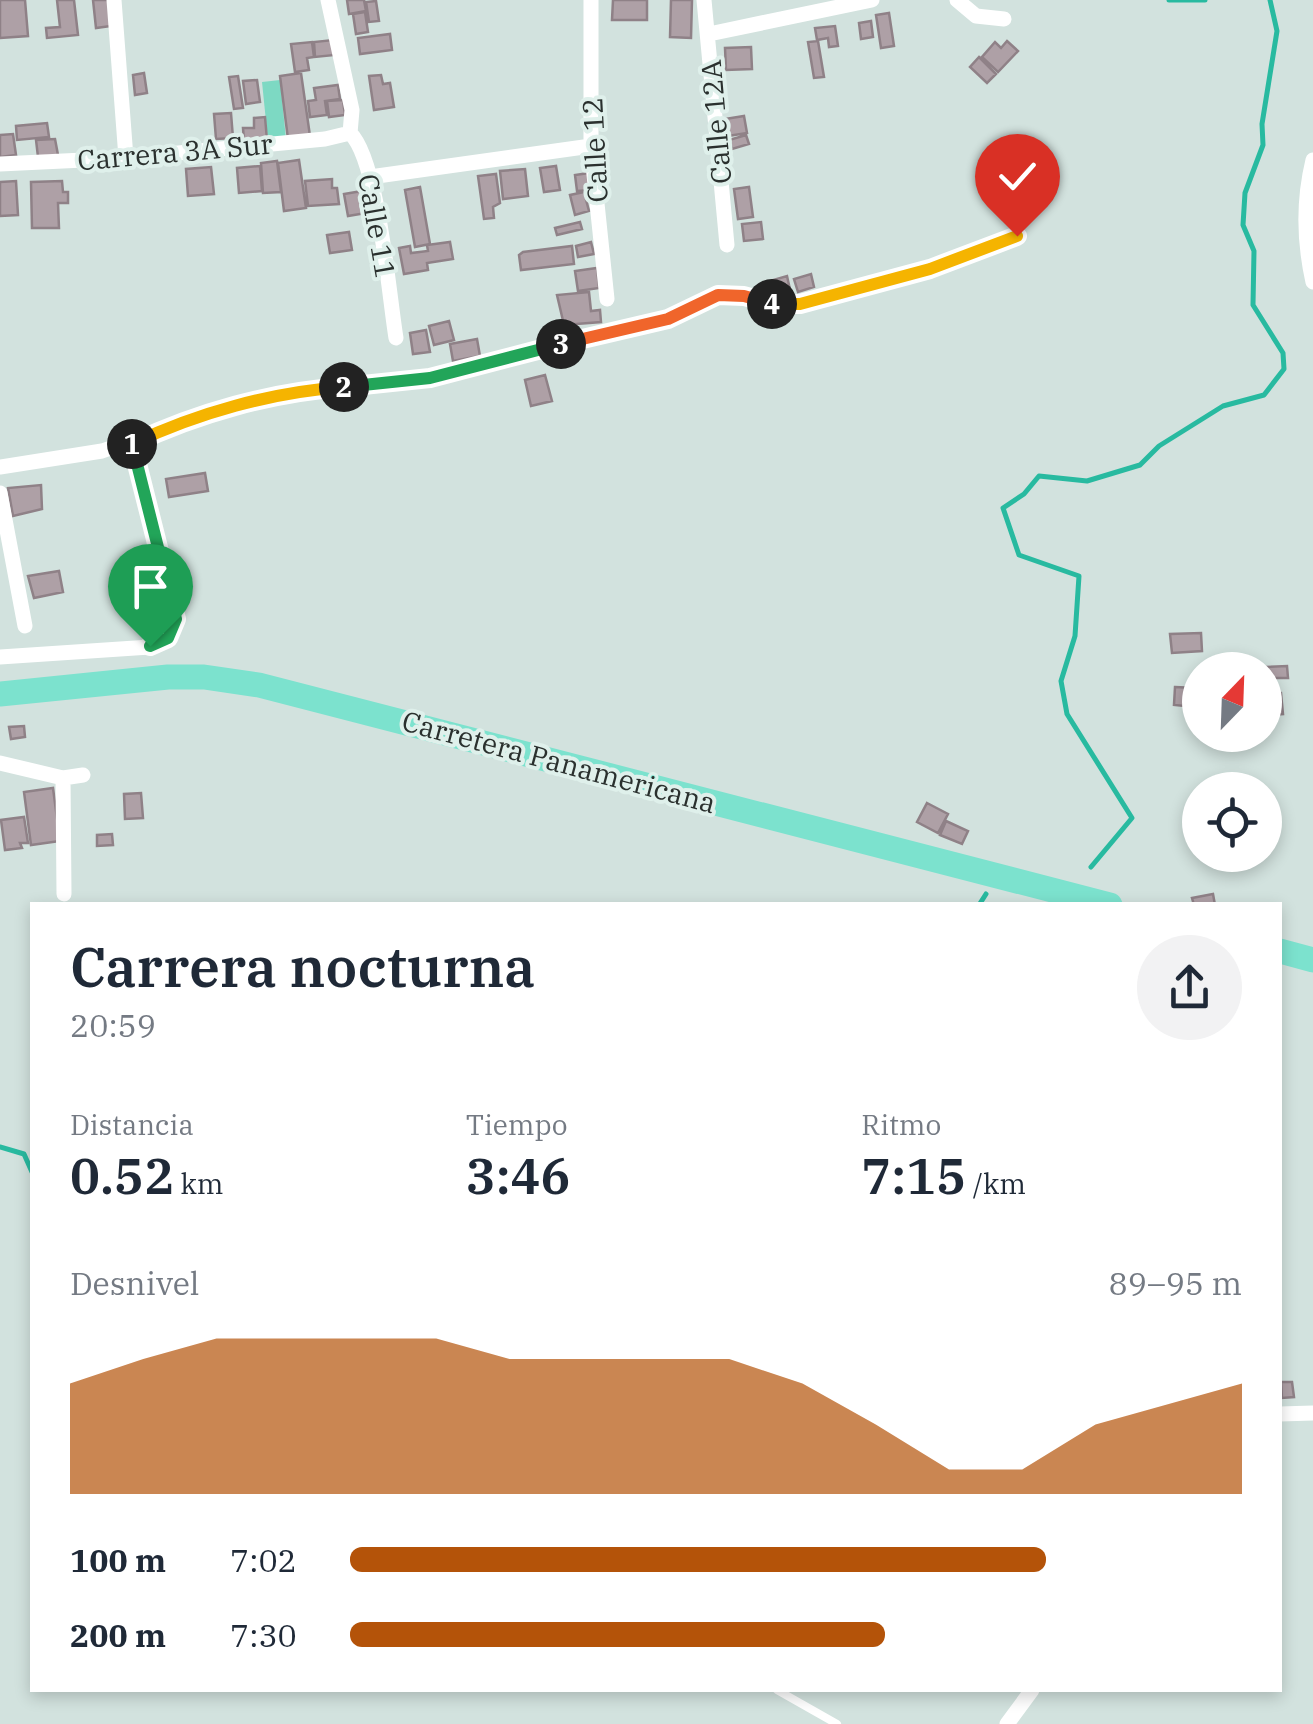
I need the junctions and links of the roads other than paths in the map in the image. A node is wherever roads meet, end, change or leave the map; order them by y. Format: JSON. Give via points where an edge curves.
{"nodes":[{"id":1,"x":114,"y":0,"type":"edge"},
{"id":2,"x":328,"y":0,"type":"edge"},
{"id":3,"x":590,"y":0,"type":"edge"},
{"id":4,"x":704,"y":0,"type":"edge"},
{"id":5,"x":872,"y":0,"type":"edge"},
{"id":6,"x":958,"y":0,"type":"edge"},
{"id":7,"x":1004,"y":19,"type":"dead end"},
{"id":8,"x":708,"y":34,"type":"junction"},
{"id":9,"x":350,"y":134,"type":"junction"},
{"id":10,"x":591,"y":146,"type":"junction"},
{"id":11,"x":126,"y":158,"type":"junction"},
{"id":12,"x":1313,"y":160,"type":"edge"},
{"id":13,"x":0,"y":164,"type":"edge"},
{"id":14,"x":370,"y":178,"type":"junction"},
{"id":15,"x":1017,"y":236,"type":"dead end"},
{"id":16,"x":727,"y":245,"type":"dead end"},
{"id":17,"x":1313,"y":282,"type":"edge"},
{"id":18,"x":607,"y":299,"type":"dead end"},
{"id":19,"x":396,"y":338,"type":"dead end"},
{"id":20,"x":132,"y":443,"type":"junction"},
{"id":21,"x":0,"y":467,"type":"edge"},
{"id":22,"x":0,"y":493,"type":"edge"},
{"id":23,"x":25,"y":626,"type":"dead end"},
{"id":24,"x":0,"y":658,"type":"edge"},
{"id":25,"x":0,"y":694,"type":"edge"},
{"id":26,"x":0,"y":763,"type":"edge"},
{"id":27,"x":83,"y":775,"type":"dead end"},
{"id":28,"x":63,"y":778,"type":"junction"},
{"id":29,"x":64,"y":894,"type":"dead end"},
{"id":30,"x":1098,"y":902,"type":"edge"},
{"id":31,"x":1282,"y":951,"type":"edge"},
{"id":32,"x":1313,"y":960,"type":"edge"},
{"id":33,"x":1282,"y":1414,"type":"edge"},
{"id":34,"x":1313,"y":1414,"type":"edge"},
{"id":35,"x":781,"y":1692,"type":"edge"},
{"id":36,"x":1031,"y":1692,"type":"edge"},
{"id":37,"x":837,"y":1724,"type":"edge"},
{"id":38,"x":1007,"y":1724,"type":"edge"}],
"edges":[{"from":1,"to":11,"type":"street"},
{"from":2,"to":9,"type":"street","name":"Calle 11","via":[[352,110]]},
{"from":3,"to":10,"type":"street","name":"Calle 12"},
{"from":4,"to":8,"type":"street","name":"Calle 12A"},
{"from":5,"to":8,"type":"street"},
{"from":6,"to":7,"type":"street","via":[[976,16]]},
{"from":8,"to":16,"type":"street","name":"Calle 12A"},
{"from":9,"to":11,"type":"street","name":"Carrera 3A Sur"},
{"from":9,"to":14,"type":"street","name":"Calle 11"},
{"from":10,"to":14,"type":"street"},
{"from":10,"to":18,"type":"street","name":"Calle 12"},
{"from":11,"to":13,"type":"street","name":"Carrera 3A Sur"},
{"from":12,"to":17,"type":"street","via":[[1305,216]]},
{"from":14,"to":19,"type":"street","name":"Calle 11"},
{"from":15,"to":20,"type":"street","via":[[930,269],[800,304],[718,295],[668,319],[430,378],[241,404]]},
{"from":20,"to":21,"type":"street"},
{"from":20,"to":24,"type":"street","via":[[176,619],[173,630],[150,646]]},
{"from":22,"to":23,"type":"street"},
{"from":25,"to":30,"type":"highway","name":"Carretera Panamericana","via":[[168,677],[260,685]]},
{"from":26,"to":28,"type":"street"},
{"from":27,"to":28,"type":"street"},
{"from":28,"to":29,"type":"street"},
{"from":31,"to":32,"type":"highway"},
{"from":33,"to":34,"type":"street"},
{"from":35,"to":37,"type":"lane"},
{"from":36,"to":38,"type":"street"}]}
